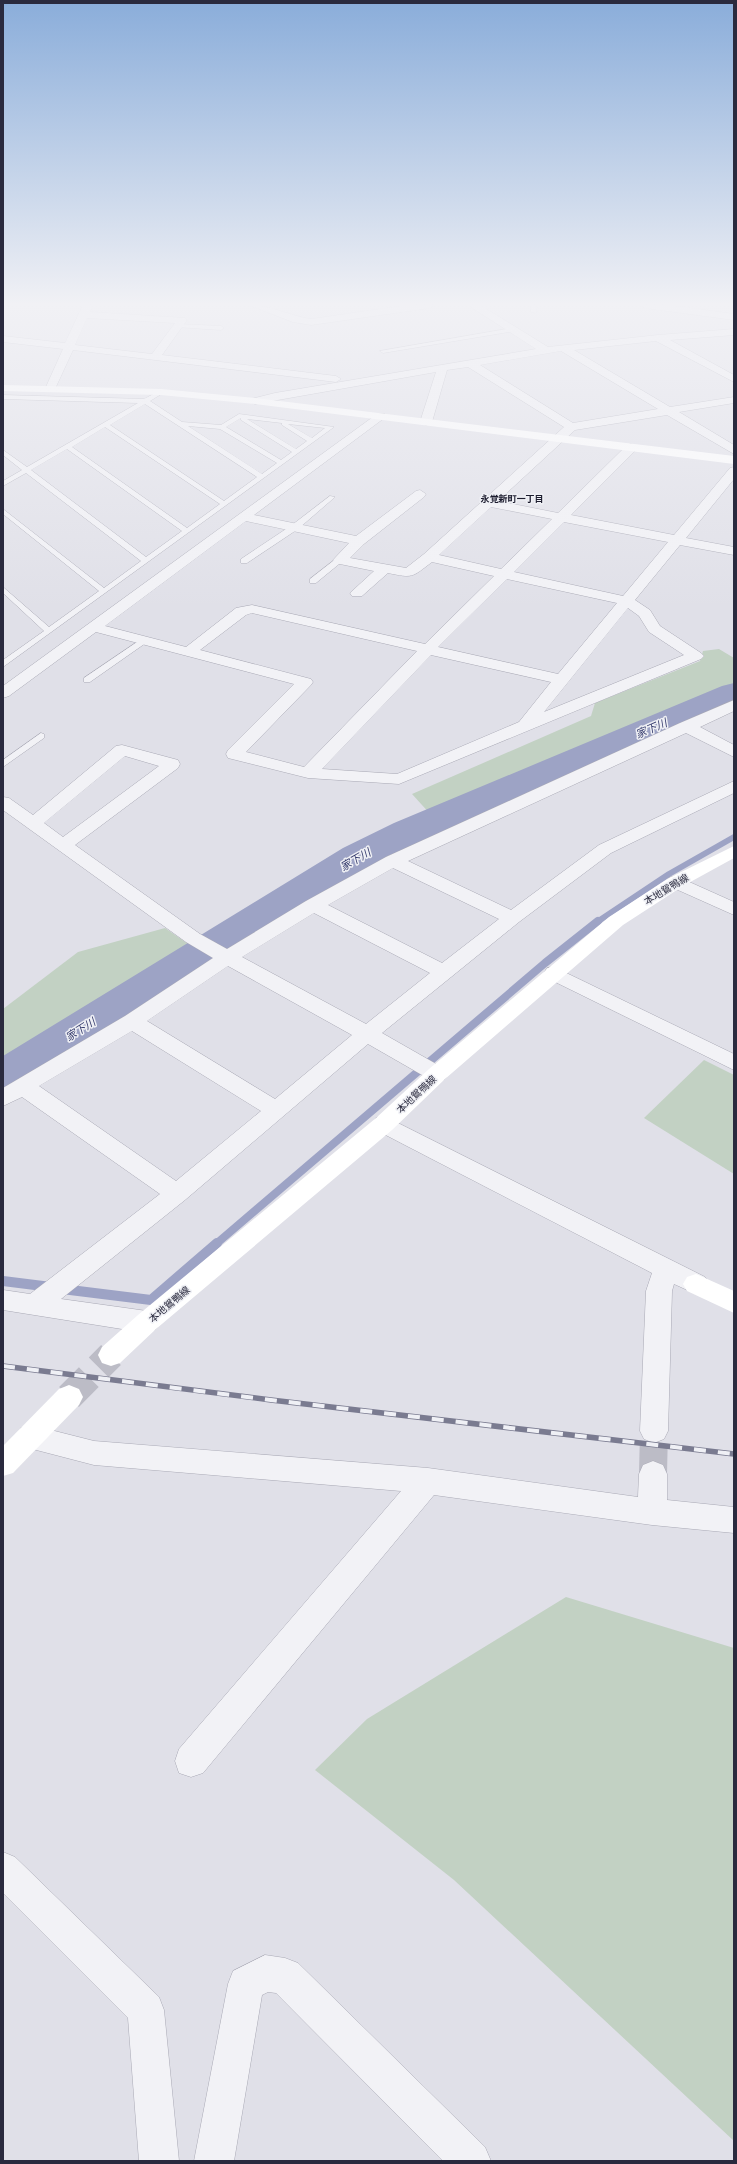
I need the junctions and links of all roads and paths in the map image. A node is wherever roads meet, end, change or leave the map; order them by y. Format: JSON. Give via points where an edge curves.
{"nodes":[{"id":1,"x":137,"y":406,"type":"edge"},
{"id":2,"x":153,"y":406,"type":"edge"},
{"id":3,"x":296,"y":406,"type":"edge"},
{"id":4,"x":431,"y":406,"type":"edge"},
{"id":5,"x":536,"y":406,"type":"edge"},
{"id":6,"x":660,"y":406,"type":"edge"},
{"id":7,"x":698,"y":406,"type":"edge"},
{"id":8,"x":668,"y":411,"type":"junction"},
{"id":9,"x":239,"y":416,"type":"junction"},
{"id":10,"x":381,"y":416,"type":"junction"},
{"id":11,"x":280,"y":421,"type":"junction"},
{"id":12,"x":426,"y":422,"type":"junction"},
{"id":13,"x":181,"y":424,"type":"junction"},
{"id":14,"x":106,"y":425,"type":"junction"},
{"id":15,"x":222,"y":427,"type":"junction"},
{"id":16,"x":571,"y":428,"type":"junction"},
{"id":17,"x":558,"y":439,"type":"junction"},
{"id":18,"x":312,"y":441,"type":"junction"},
{"id":19,"x":68,"y":447,"type":"junction"},
{"id":20,"x":631,"y":448,"type":"junction"},
{"id":21,"x":734,"y":450,"type":"edge"},
{"id":22,"x":3,"y":452,"type":"edge"},
{"id":23,"x":297,"y":452,"type":"junction"},
{"id":24,"x":734,"y":460,"type":"edge"},
{"id":25,"x":281,"y":463,"type":"junction"},
{"id":26,"x":27,"y":471,"type":"junction"},
{"id":27,"x":734,"y":471,"type":"edge"},
{"id":28,"x":262,"y":477,"type":"junction"},
{"id":29,"x":3,"y":484,"type":"edge"},
{"id":30,"x":420,"y":494,"type":"dead end"},
{"id":31,"x":332,"y":497,"type":"dead end"},
{"id":32,"x":488,"y":503,"type":"junction"},
{"id":33,"x":224,"y":504,"type":"junction"},
{"id":34,"x":3,"y":511,"type":"edge"},
{"id":35,"x":243,"y":517,"type":"junction"},
{"id":36,"x":561,"y":517,"type":"junction"},
{"id":37,"x":295,"y":527,"type":"junction"},
{"id":38,"x":187,"y":531,"type":"junction"},
{"id":39,"x":679,"y":539,"type":"junction"},
{"id":40,"x":359,"y":541,"type":"junction"},
{"id":41,"x":734,"y":551,"type":"edge"},
{"id":42,"x":429,"y":557,"type":"junction"},
{"id":43,"x":340,"y":560,"type":"junction"},
{"id":44,"x":146,"y":561,"type":"junction"},
{"id":45,"x":244,"y":561,"type":"dead end"},
{"id":46,"x":384,"y":569,"type":"junction"},
{"id":47,"x":504,"y":573,"type":"junction"},
{"id":48,"x":313,"y":581,"type":"dead end"},
{"id":49,"x":3,"y":589,"type":"edge"},
{"id":50,"x":103,"y":592,"type":"junction"},
{"id":51,"x":357,"y":593,"type":"dead end"},
{"id":52,"x":627,"y":601,"type":"junction"},
{"id":53,"x":93,"y":627,"type":"junction"},
{"id":54,"x":49,"y":631,"type":"junction"},
{"id":55,"x":146,"y":640,"type":"junction"},
{"id":56,"x":427,"y":650,"type":"junction"},
{"id":57,"x":189,"y":652,"type":"junction"},
{"id":58,"x":3,"y":664,"type":"edge"},
{"id":59,"x":87,"y":680,"type":"dead end"},
{"id":60,"x":562,"y":680,"type":"junction"},
{"id":61,"x":3,"y":693,"type":"edge"},
{"id":62,"x":734,"y":705,"type":"edge"},
{"id":63,"x":525,"y":725,"type":"junction"},
{"id":64,"x":686,"y":726,"type":"junction"},
{"id":65,"x":42,"y":736,"type":"dead end"},
{"id":66,"x":734,"y":752,"type":"edge"},
{"id":67,"x":3,"y":764,"type":"edge"},
{"id":68,"x":308,"y":772,"type":"junction"},
{"id":69,"x":734,"y":786,"type":"edge"},
{"id":70,"x":3,"y":802,"type":"edge"},
{"id":71,"x":34,"y":823,"type":"junction"},
{"id":72,"x":62,"y":846,"type":"junction"},
{"id":73,"x":734,"y":851,"type":"edge"},
{"id":74,"x":393,"y":861,"type":"junction"},
{"id":75,"x":676,"y":882,"type":"junction"},
{"id":76,"x":313,"y":905,"type":"junction"},
{"id":77,"x":734,"y":909,"type":"edge"},
{"id":78,"x":512,"y":918,"type":"junction"},
{"id":79,"x":228,"y":957,"type":"junction"},
{"id":80,"x":554,"y":972,"type":"junction"},
{"id":81,"x":445,"y":973,"type":"junction"},
{"id":82,"x":132,"y":1021,"type":"junction"},
{"id":83,"x":367,"y":1034,"type":"junction"},
{"id":84,"x":734,"y":1063,"type":"edge"},
{"id":85,"x":437,"y":1074,"type":"junction"},
{"id":86,"x":23,"y":1086,"type":"junction"},
{"id":87,"x":3,"y":1098,"type":"edge"},
{"id":88,"x":277,"y":1111,"type":"junction"},
{"id":89,"x":384,"y":1124,"type":"junction"},
{"id":90,"x":177,"y":1194,"type":"junction"},
{"id":91,"x":666,"y":1269,"type":"junction"},
{"id":92,"x":3,"y":1300,"type":"edge"},
{"id":93,"x":37,"y":1303,"type":"junction"},
{"id":94,"x":734,"y":1303,"type":"edge"},
{"id":95,"x":147,"y":1322,"type":"junction"},
{"id":96,"x":111,"y":1355,"type":"tunnel mouth"},
{"id":97,"x":70,"y":1397,"type":"tunnel mouth"},
{"id":98,"x":654,"y":1431,"type":"tunnel mouth"},
{"id":99,"x":31,"y":1437,"type":"junction"},
{"id":100,"x":3,"y":1464,"type":"edge"},
{"id":101,"x":653,"y":1474,"type":"tunnel mouth"},
{"id":102,"x":428,"y":1481,"type":"junction"},
{"id":103,"x":652,"y":1512,"type":"junction"},
{"id":104,"x":734,"y":1520,"type":"edge"},
{"id":105,"x":191,"y":1761,"type":"dead end"},
{"id":106,"x":3,"y":1869,"type":"edge"},
{"id":107,"x":159,"y":2161,"type":"edge"},
{"id":108,"x":214,"y":2161,"type":"edge"},
{"id":109,"x":470,"y":2161,"type":"edge"}],
"edges":[{"from":1,"to":14,"type":"lane"},
{"from":2,"to":13,"type":"lane"},
{"from":3,"to":10,"type":"street"},
{"from":4,"to":12,"type":"street"},
{"from":5,"to":16,"type":"street"},
{"from":6,"to":8,"type":"street"},
{"from":7,"to":8,"type":"street"},
{"from":8,"to":16,"type":"street"},
{"from":8,"to":21,"type":"street"},
{"from":9,"to":11,"type":"lane"},
{"from":9,"to":15,"type":"lane"},
{"from":9,"to":23,"type":"lane"},
{"from":10,"to":12,"type":"street"},
{"from":10,"to":35,"type":"street"},
{"from":11,"to":18,"type":"lane"},
{"from":11,"to":18,"type":"lane","via":[[331,427]]},
{"from":12,"to":17,"type":"street"},
{"from":13,"to":15,"type":"lane"},
{"from":13,"to":28,"type":"lane"},
{"from":14,"to":19,"type":"lane"},
{"from":14,"to":33,"type":"lane"},
{"from":15,"to":25,"type":"lane"},
{"from":16,"to":17,"type":"street"},
{"from":17,"to":20,"type":"street"},
{"from":17,"to":32,"type":"street"},
{"from":18,"to":23,"type":"lane"},
{"from":19,"to":26,"type":"lane"},
{"from":19,"to":38,"type":"lane"},
{"from":20,"to":24,"type":"street"},
{"from":20,"to":36,"type":"street"},
{"from":22,"to":26,"type":"lane"},
{"from":23,"to":25,"type":"lane"},
{"from":25,"to":28,"type":"lane"},
{"from":26,"to":29,"type":"lane"},
{"from":26,"to":44,"type":"lane"},
{"from":27,"to":39,"type":"street"},
{"from":28,"to":33,"type":"lane"},
{"from":30,"to":40,"type":"street"},
{"from":31,"to":37,"type":"lane"},
{"from":32,"to":36,"type":"street"},
{"from":32,"to":42,"type":"street"},
{"from":33,"to":38,"type":"lane"},
{"from":34,"to":50,"type":"lane"},
{"from":35,"to":37,"type":"street"},
{"from":35,"to":53,"type":"street"},
{"from":36,"to":39,"type":"street"},
{"from":36,"to":47,"type":"street"},
{"from":37,"to":40,"type":"street"},
{"from":37,"to":45,"type":"lane"},
{"from":38,"to":44,"type":"lane"},
{"from":39,"to":41,"type":"street"},
{"from":39,"to":52,"type":"street"},
{"from":40,"to":43,"type":"street"},
{"from":42,"to":46,"type":"street","via":[[409,573]]},
{"from":42,"to":47,"type":"street"},
{"from":43,"to":46,"type":"street"},
{"from":43,"to":48,"type":"lane"},
{"from":44,"to":50,"type":"lane"},
{"from":46,"to":51,"type":"street"},
{"from":47,"to":52,"type":"street"},
{"from":47,"to":56,"type":"street"},
{"from":49,"to":54,"type":"lane"},
{"from":50,"to":54,"type":"lane"},
{"from":52,"to":60,"type":"street"},
{"from":52,"to":63,"type":"street","via":[[645,613],[654,629],[696,656]]},
{"from":53,"to":55,"type":"street"},
{"from":53,"to":61,"type":"street"},
{"from":54,"to":58,"type":"lane"},
{"from":55,"to":57,"type":"street"},
{"from":55,"to":59,"type":"lane"},
{"from":56,"to":57,"type":"street","via":[[252,609],[241,611]]},
{"from":56,"to":60,"type":"street"},
{"from":56,"to":68,"type":"street"},
{"from":57,"to":68,"type":"street","via":[[306,682],[234,754]]},
{"from":60,"to":63,"type":"street"},
{"from":62,"to":64,"type":"street"},
{"from":63,"to":68,"type":"street","via":[[399,779]]},
{"from":64,"to":66,"type":"street"},
{"from":64,"to":74,"type":"street"},
{"from":65,"to":67,"type":"lane"},
{"from":69,"to":78,"type":"street","via":[[605,849]]},
{"from":70,"to":71,"type":"street"},
{"from":71,"to":72,"type":"street"},
{"from":71,"to":72,"type":"street","via":[[122,750],[172,764]]},
{"from":72,"to":79,"type":"street","via":[[193,938]]},
{"from":73,"to":75,"type":"street","name":"本地鴛鴨線"},
{"from":74,"to":76,"type":"street"},
{"from":74,"to":78,"type":"street"},
{"from":75,"to":77,"type":"street"},
{"from":75,"to":80,"type":"street","name":"本地鴛鴨線","via":[[616,921]]},
{"from":76,"to":79,"type":"street"},
{"from":76,"to":81,"type":"street"},
{"from":78,"to":81,"type":"street"},
{"from":79,"to":82,"type":"street"},
{"from":79,"to":83,"type":"street"},
{"from":80,"to":84,"type":"street"},
{"from":80,"to":85,"type":"street","name":"本地鴛鴨線"},
{"from":81,"to":83,"type":"street"},
{"from":82,"to":86,"type":"street"},
{"from":82,"to":88,"type":"street"},
{"from":83,"to":85,"type":"street"},
{"from":83,"to":88,"type":"street"},
{"from":85,"to":89,"type":"street","name":"本地鴛鴨線"},
{"from":86,"to":87,"type":"street"},
{"from":86,"to":90,"type":"street"},
{"from":88,"to":90,"type":"street"},
{"from":89,"to":91,"type":"street"},
{"from":89,"to":95,"type":"street","name":"本地鴛鴨線"},
{"from":90,"to":93,"type":"street"},
{"from":91,"to":94,"type":"street"},
{"from":91,"to":98,"type":"street","via":[[659,1291]]},
{"from":92,"to":93,"type":"street"},
{"from":93,"to":95,"type":"street"},
{"from":95,"to":96,"type":"street","name":"本地鴛鴨線"},
{"from":97,"to":99,"type":"street"},
{"from":99,"to":100,"type":"street"},
{"from":99,"to":102,"type":"street","via":[[94,1453]]},
{"from":101,"to":103,"type":"street"},
{"from":102,"to":103,"type":"street"},
{"from":102,"to":105,"type":"street"},
{"from":103,"to":104,"type":"street"},
{"from":106,"to":107,"type":"street","via":[[146,2010]]},
{"from":108,"to":109,"type":"street","via":[[246,1984],[265,1972],[285,1976]]}]}
